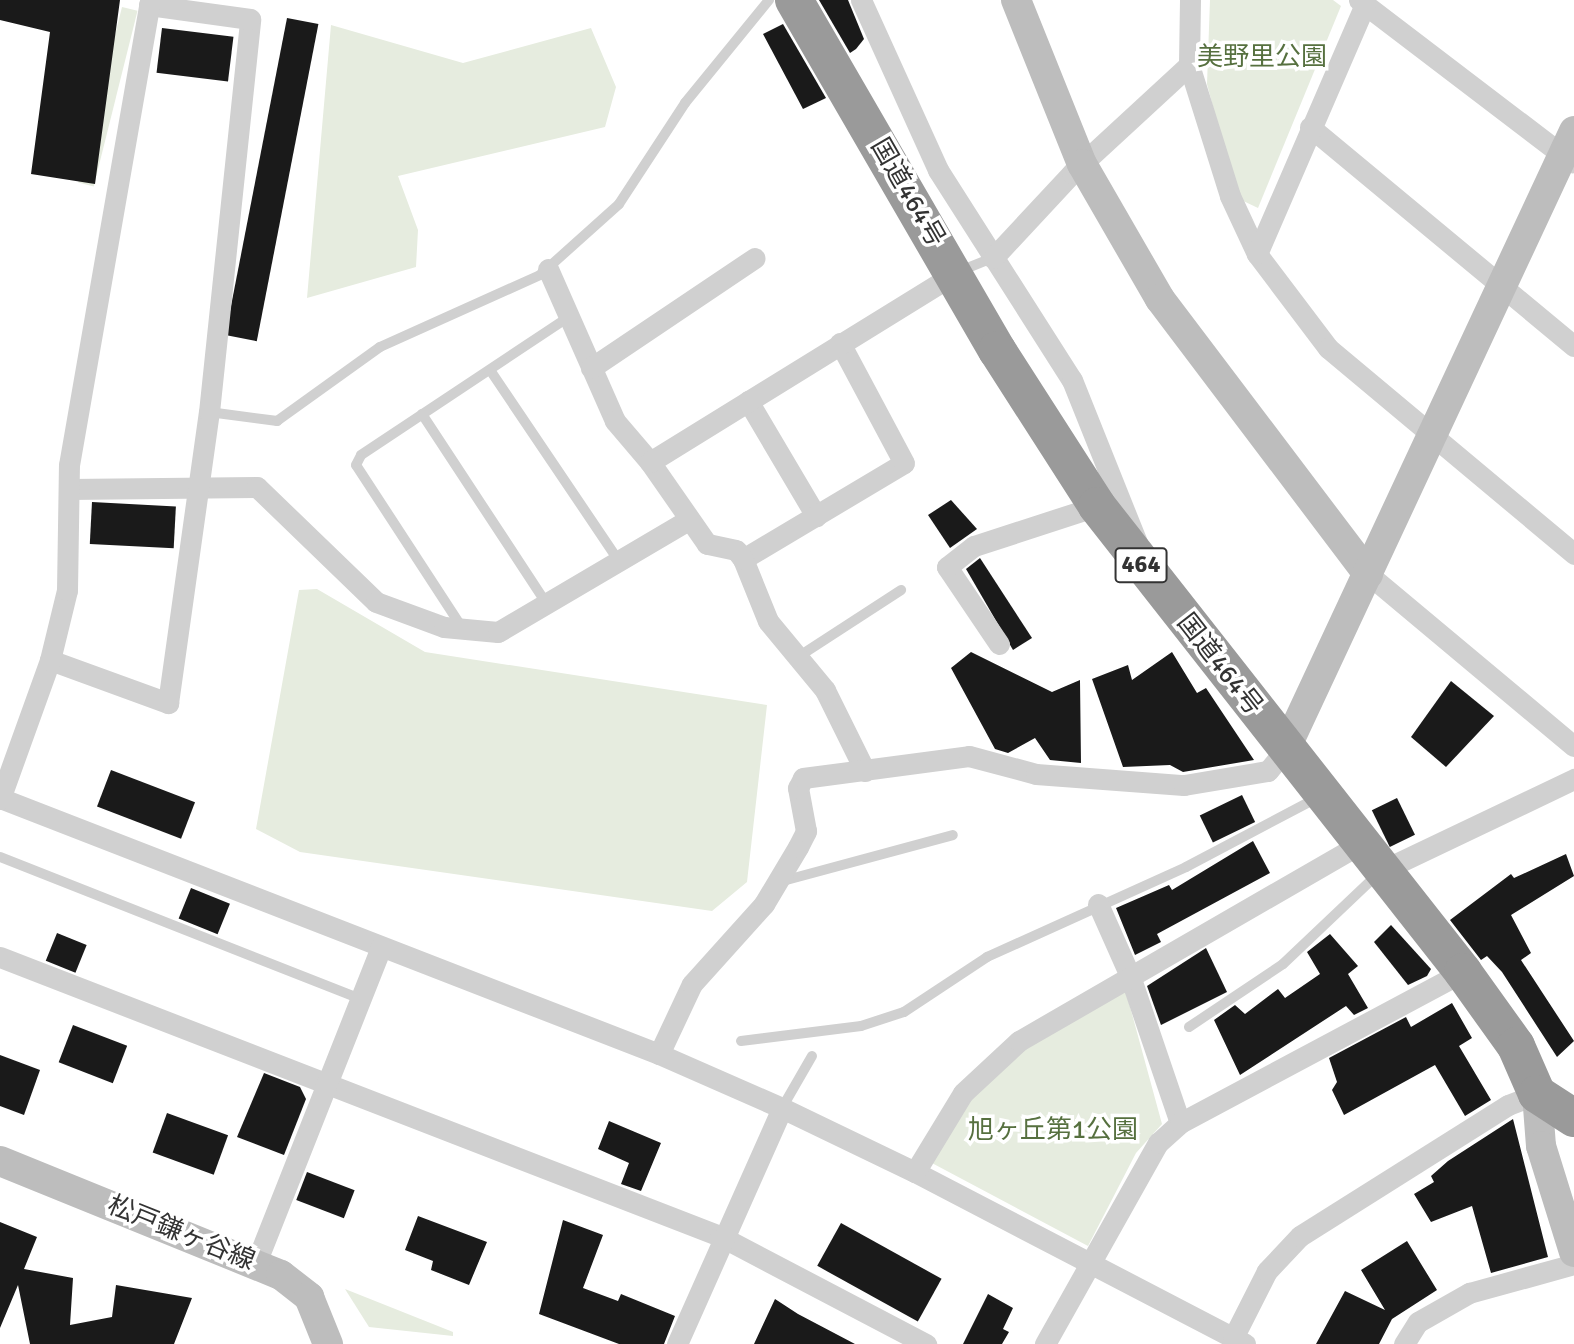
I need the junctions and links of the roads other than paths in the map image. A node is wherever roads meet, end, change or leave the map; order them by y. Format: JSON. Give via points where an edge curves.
{"nodes":[{"id":1,"x":769,"y":0,"type":"edge"},
{"id":2,"x":794,"y":0,"type":"edge"},
{"id":3,"x":861,"y":0,"type":"edge"},
{"id":4,"x":1016,"y":0,"type":"edge"},
{"id":5,"x":1190,"y":0,"type":"edge"},
{"id":6,"x":150,"y":2,"type":"edge"},
{"id":7,"x":1362,"y":2,"type":"edge"},
{"id":8,"x":1189,"y":65,"type":"junction"},
{"id":9,"x":1310,"y":127,"type":"junction"},
{"id":10,"x":1570,"y":150,"type":"edge"},
{"id":11,"x":1082,"y":164,"type":"junction"},
{"id":12,"x":1257,"y":254,"type":"junction"},
{"id":13,"x":755,"y":258,"type":"dead end"},
{"id":14,"x":993,"y":258,"type":"junction"},
{"id":15,"x":548,"y":269,"type":"junction"},
{"id":16,"x":954,"y":274,"type":"junction"},
{"id":17,"x":1503,"y":288,"type":"junction"},
{"id":18,"x":569,"y":317,"type":"junction"},
{"id":19,"x":840,"y":343,"type":"junction"},
{"id":20,"x":1574,"y":346,"type":"edge"},
{"id":21,"x":591,"y":368,"type":"junction"},
{"id":22,"x":490,"y":370,"type":"junction"},
{"id":23,"x":748,"y":401,"type":"junction"},
{"id":24,"x":209,"y":412,"type":"junction"},
{"id":25,"x":422,"y":414,"type":"junction"},
{"id":26,"x":1433,"y":436,"type":"junction"},
{"id":27,"x":650,"y":462,"type":"junction"},
{"id":28,"x":200,"y":487,"type":"junction"},
{"id":29,"x":69,"y":489,"type":"junction"},
{"id":30,"x":1097,"y":506,"type":"junction"},
{"id":31,"x":816,"y":516,"type":"junction"},
{"id":32,"x":688,"y":520,"type":"junction"},
{"id":33,"x":1574,"y":554,"type":"edge"},
{"id":34,"x":743,"y":559,"type":"junction"},
{"id":35,"x":618,"y":560,"type":"junction"},
{"id":36,"x":1140,"y":564,"type":"junction"},
{"id":37,"x":1368,"y":574,"type":"junction"},
{"id":38,"x":901,"y":590,"type":"dead end"},
{"id":39,"x":545,"y":601,"type":"junction"},
{"id":40,"x":461,"y":626,"type":"junction"},
{"id":41,"x":999,"y":644,"type":"dead end"},
{"id":42,"x":798,"y":657,"type":"junction"},
{"id":43,"x":50,"y":660,"type":"junction"},
{"id":44,"x":1574,"y":747,"type":"edge"},
{"id":45,"x":1285,"y":750,"type":"junction"},
{"id":46,"x":865,"y":771,"type":"junction"},
{"id":47,"x":1574,"y":779,"type":"edge"},
{"id":48,"x":1321,"y":796,"type":"junction"},
{"id":49,"x":0,"y":798,"type":"edge"},
{"id":50,"x":954,"y":835,"type":"dead end"},
{"id":51,"x":0,"y":857,"type":"edge"},
{"id":52,"x":1370,"y":858,"type":"junction"},
{"id":53,"x":777,"y":883,"type":"junction"},
{"id":54,"x":1098,"y":904,"type":"junction"},
{"id":55,"x":381,"y":947,"type":"junction"},
{"id":56,"x":0,"y":957,"type":"edge"},
{"id":57,"x":1463,"y":972,"type":"junction"},
{"id":58,"x":1130,"y":976,"type":"junction"},
{"id":59,"x":361,"y":999,"type":"junction"},
{"id":60,"x":1189,"y":1027,"type":"dead end"},
{"id":61,"x":741,"y":1041,"type":"dead end"},
{"id":62,"x":659,"y":1054,"type":"junction"},
{"id":63,"x":813,"y":1056,"type":"dead end"},
{"id":64,"x":328,"y":1083,"type":"junction"},
{"id":65,"x":1537,"y":1094,"type":"junction"},
{"id":66,"x":782,"y":1108,"type":"junction"},
{"id":67,"x":1574,"y":1118,"type":"edge"},
{"id":68,"x":1180,"y":1123,"type":"junction"},
{"id":69,"x":0,"y":1161,"type":"edge"},
{"id":70,"x":915,"y":1171,"type":"junction"},
{"id":71,"x":720,"y":1237,"type":"junction"},
{"id":72,"x":1574,"y":1252,"type":"edge"},
{"id":73,"x":1089,"y":1262,"type":"junction"},
{"id":74,"x":256,"y":1263,"type":"junction"},
{"id":75,"x":1574,"y":1265,"type":"edge"},
{"id":76,"x":1239,"y":1341,"type":"edge"},
{"id":77,"x":328,"y":1344,"type":"edge"},
{"id":78,"x":677,"y":1344,"type":"edge"},
{"id":79,"x":926,"y":1344,"type":"edge"},
{"id":80,"x":1045,"y":1344,"type":"edge"},
{"id":81,"x":1404,"y":1344,"type":"edge"}],
"edges":[{"from":1,"to":15,"type":"lane","via":[[685,103],[619,204]]},
{"from":2,"to":16,"type":"highway","name":"国道464号","number":"464"},
{"from":3,"to":14,"type":"street","via":[[938,170]]},
{"from":4,"to":11,"type":"street"},
{"from":5,"to":8,"type":"street"},
{"from":6,"to":24,"type":"street","via":[[250,19]]},
{"from":6,"to":29,"type":"street"},
{"from":7,"to":9,"type":"street"},
{"from":7,"to":10,"type":"street"},
{"from":8,"to":11,"type":"street"},
{"from":8,"to":12,"type":"street","via":[[1230,197]]},
{"from":9,"to":12,"type":"street"},
{"from":9,"to":17,"type":"street"},
{"from":10,"to":17,"type":"street"},
{"from":11,"to":14,"type":"street"},
{"from":11,"to":37,"type":"street","via":[[1160,299]]},
{"from":12,"to":26,"type":"street","via":[[1328,348]]},
{"from":13,"to":21,"type":"street"},
{"from":14,"to":16,"type":"lane"},
{"from":14,"to":36,"type":"street","via":[[1072,380],[1138,535]]},
{"from":15,"to":18,"type":"street"},
{"from":15,"to":24,"type":"lane","via":[[380,348],[277,421]]},
{"from":16,"to":19,"type":"street"},
{"from":16,"to":30,"type":"highway","name":"国道464号","number":"464"},
{"from":17,"to":20,"type":"street"},
{"from":17,"to":26,"type":"street"},
{"from":18,"to":21,"type":"street"},
{"from":18,"to":22,"type":"lane"},
{"from":19,"to":23,"type":"street"},
{"from":19,"to":31,"type":"street","via":[[904,463]]},
{"from":21,"to":27,"type":"street","via":[[615,421]]},
{"from":22,"to":25,"type":"lane"},
{"from":22,"to":35,"type":"lane"},
{"from":23,"to":27,"type":"street"},
{"from":23,"to":31,"type":"street"},
{"from":24,"to":28,"type":"street"},
{"from":25,"to":39,"type":"lane"},
{"from":25,"to":40,"type":"lane","via":[[361,455],[356,466]]},
{"from":26,"to":33,"type":"street"},
{"from":26,"to":37,"type":"street"},
{"from":27,"to":32,"type":"street"},
{"from":28,"to":29,"type":"street"},
{"from":28,"to":40,"type":"street","via":[[257,488],[376,602],[412,618]]},
{"from":28,"to":43,"type":"street","via":[[168,703]]},
{"from":29,"to":43,"type":"street","via":[[67,590]]},
{"from":30,"to":36,"type":"highway","name":"国道464号","number":"464"},
{"from":30,"to":41,"type":"street","via":[[974,546],[947,567]]},
{"from":31,"to":34,"type":"street"},
{"from":32,"to":34,"type":"street","via":[[707,544],[736,550]]},
{"from":32,"to":35,"type":"street"},
{"from":34,"to":42,"type":"street","via":[[768,621]]},
{"from":35,"to":39,"type":"street"},
{"from":36,"to":45,"type":"highway","name":"国道464号","number":"464"},
{"from":37,"to":44,"type":"street"},
{"from":37,"to":45,"type":"street"},
{"from":38,"to":42,"type":"lane"},
{"from":39,"to":40,"type":"street","via":[[498,632]]},
{"from":42,"to":46,"type":"street","via":[[825,690]]},
{"from":43,"to":49,"type":"street"},
{"from":45,"to":46,"type":"street","via":[[1268,771],[1184,785],[1036,774],[969,756]]},
{"from":45,"to":48,"type":"highway","name":"国道464号","number":"464"},
{"from":46,"to":53,"type":"street","via":[[803,778],[798,788],[806,831]]},
{"from":47,"to":52,"type":"street"},
{"from":48,"to":52,"type":"highway","name":"国道464号","number":"464"},
{"from":48,"to":54,"type":"lane","via":[[1240,841]]},
{"from":49,"to":55,"type":"street"},
{"from":50,"to":53,"type":"lane"},
{"from":51,"to":59,"type":"lane"},
{"from":52,"to":57,"type":"highway","name":"国道464号","number":"464"},
{"from":52,"to":58,"type":"street"},
{"from":52,"to":60,"type":"lane","via":[[1283,964]]},
{"from":53,"to":62,"type":"street","via":[[692,984]]},
{"from":54,"to":58,"type":"street"},
{"from":54,"to":61,"type":"lane","via":[[987,957],[904,1012],[861,1026]]},
{"from":55,"to":59,"type":"street"},
{"from":55,"to":62,"type":"street"},
{"from":56,"to":64,"type":"street"},
{"from":57,"to":65,"type":"highway","name":"国道464号","number":"464","via":[[1516,1045]]},
{"from":57,"to":68,"type":"street"},
{"from":58,"to":68,"type":"street"},
{"from":58,"to":70,"type":"street","via":[[990,1063],[963,1093]]},
{"from":59,"to":64,"type":"street"},
{"from":62,"to":66,"type":"street"},
{"from":63,"to":66,"type":"lane"},
{"from":64,"to":71,"type":"street"},
{"from":64,"to":74,"type":"street"},
{"from":65,"to":67,"type":"highway"},
{"from":65,"to":72,"type":"street","via":[[1541,1146]]},
{"from":65,"to":76,"type":"street","via":[[1508,1105],[1300,1236],[1267,1271]]},
{"from":66,"to":70,"type":"street"},
{"from":66,"to":71,"type":"street"},
{"from":68,"to":73,"type":"street","via":[[1140,1165]]},
{"from":69,"to":74,"type":"street","name":"松戸鎌ヶ谷線"},
{"from":70,"to":73,"type":"street"},
{"from":71,"to":78,"type":"street"},
{"from":71,"to":79,"type":"street"},
{"from":73,"to":76,"type":"street"},
{"from":73,"to":80,"type":"street"},
{"from":74,"to":77,"type":"street","name":"松戸鎌ヶ谷線","via":[[309,1297]]},
{"from":75,"to":81,"type":"street","via":[[1469,1293],[1418,1322]]}]}
